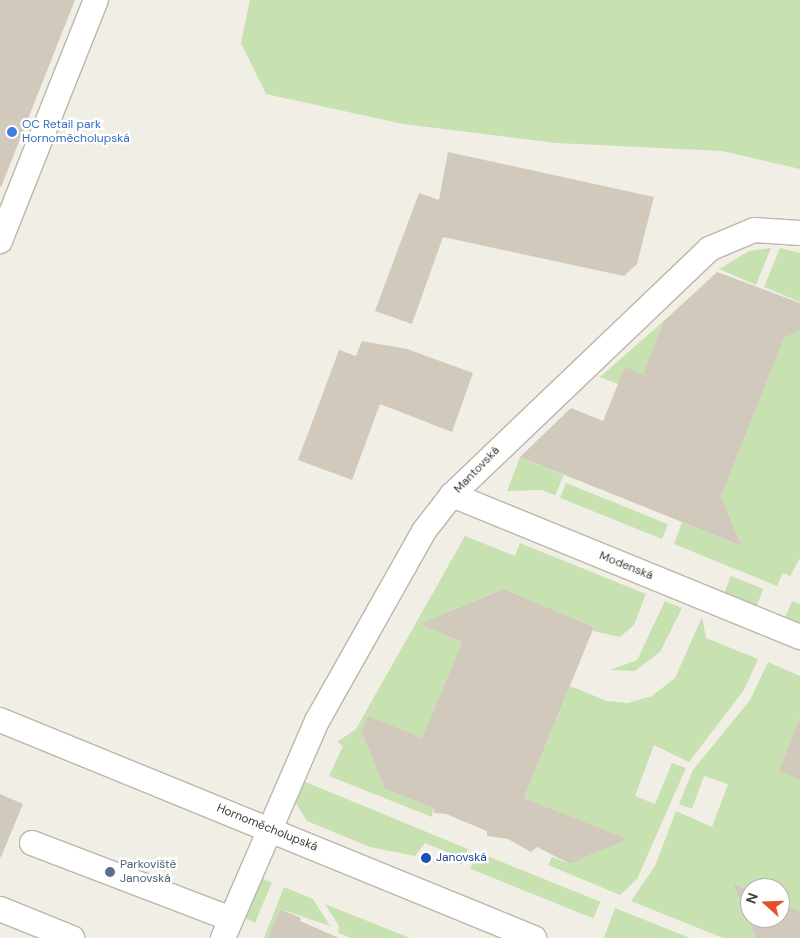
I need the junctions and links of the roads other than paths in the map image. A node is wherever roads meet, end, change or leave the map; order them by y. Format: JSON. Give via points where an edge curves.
{"nodes":[{"id":1,"x":96,"y":0,"type":"edge"},
{"id":2,"x":800,"y":234,"type":"edge"},
{"id":3,"x":0,"y":241,"type":"edge"},
{"id":4,"x":452,"y":495,"type":"junction"},
{"id":5,"x":800,"y":637,"type":"edge"},
{"id":6,"x":0,"y":720,"type":"edge"},
{"id":7,"x":268,"y":828,"type":"junction"},
{"id":8,"x":32,"y":842,"type":"dead end"},
{"id":9,"x":0,"y":909,"type":"edge"},
{"id":10,"x":227,"y":929,"type":"edge"},
{"id":11,"x":72,"y":938,"type":"edge"},
{"id":12,"x":534,"y":938,"type":"edge"}],
"edges":[{"from":1,"to":3,"type":"street"},
{"from":2,"to":4,"type":"street","name":"Mantovská","via":[[754,230],[709,249]]},
{"from":4,"to":5,"type":"street","name":"Modenská"},
{"from":4,"to":7,"type":"street","name":"Mantovská","via":[[424,531],[383,600],[317,721]]},
{"from":6,"to":7,"type":"street","name":"Hornoměcholupská"},
{"from":7,"to":10,"type":"street","name":"Mantovská"},
{"from":7,"to":12,"type":"street","name":"Hornoměcholupská"},
{"from":8,"to":10,"type":"street"},
{"from":9,"to":11,"type":"street"}]}
